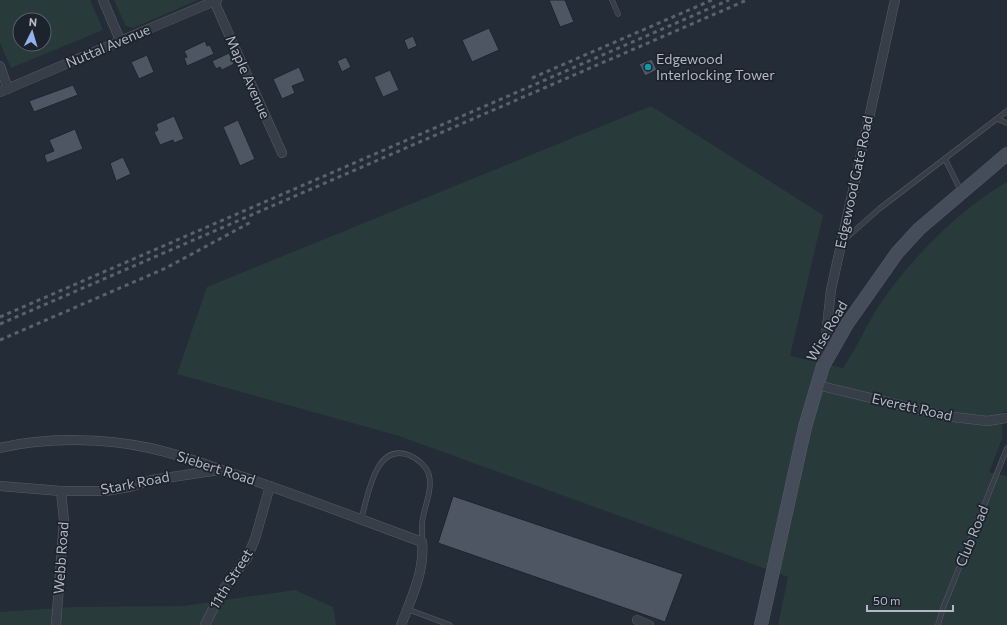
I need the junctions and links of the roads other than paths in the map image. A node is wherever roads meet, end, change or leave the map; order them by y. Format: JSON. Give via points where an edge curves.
{"nodes":[{"id":1,"x":102,"y":0,"type":"edge"},
{"id":2,"x":215,"y":0,"type":"edge"},
{"id":3,"x":612,"y":0,"type":"edge"},
{"id":4,"x":895,"y":0,"type":"edge"},
{"id":5,"x":618,"y":14,"type":"dead end"},
{"id":6,"x":120,"y":40,"type":"junction"},
{"id":7,"x":0,"y":66,"type":"edge"},
{"id":8,"x":4,"y":91,"type":"edge"},
{"id":9,"x":1007,"y":111,"type":"edge"},
{"id":10,"x":997,"y":119,"type":"junction"},
{"id":11,"x":1007,"y":123,"type":"edge"},
{"id":12,"x":282,"y":153,"type":"dead end"},
{"id":13,"x":1007,"y":154,"type":"edge"},
{"id":14,"x":944,"y":159,"type":"junction"},
{"id":15,"x":961,"y":192,"type":"junction"},
{"id":16,"x":841,"y":243,"type":"junction"},
{"id":17,"x":823,"y":366,"type":"junction"},
{"id":18,"x":817,"y":385,"type":"junction"},
{"id":19,"x":1007,"y":418,"type":"edge"},
{"id":20,"x":0,"y":448,"type":"edge"},
{"id":21,"x":1007,"y":448,"type":"edge"},
{"id":22,"x":222,"y":470,"type":"junction"},
{"id":23,"x":0,"y":486,"type":"edge"},
{"id":24,"x":270,"y":486,"type":"junction"},
{"id":25,"x":61,"y":492,"type":"junction"},
{"id":26,"x":361,"y":520,"type":"junction"},
{"id":27,"x":422,"y":542,"type":"junction"},
{"id":28,"x":407,"y":609,"type":"junction"},
{"id":29,"x":637,"y":620,"type":"dead end"},
{"id":30,"x":56,"y":625,"type":"edge"},
{"id":31,"x":205,"y":625,"type":"edge"},
{"id":32,"x":401,"y":625,"type":"edge"},
{"id":33,"x":450,"y":625,"type":"edge"},
{"id":34,"x":649,"y":625,"type":"edge"},
{"id":35,"x":761,"y":625,"type":"edge"},
{"id":36,"x":938,"y":625,"type":"edge"}],
"edges":[{"from":1,"to":6,"type":"street"},
{"from":2,"to":6,"type":"street","name":"Nuttal Avenue"},
{"from":2,"to":12,"type":"street","name":"Maple Avenue"},
{"from":3,"to":5,"type":"lane"},
{"from":4,"to":16,"type":"street","name":"Edgewood Gate Road"},
{"from":6,"to":8,"type":"street","name":"Nuttal Avenue"},
{"from":7,"to":8,"type":"street"},
{"from":9,"to":10,"type":"lane"},
{"from":10,"to":11,"type":"lane"},
{"from":10,"to":14,"type":"lane"},
{"from":13,"to":15,"type":"street","name":"Wise Road"},
{"from":14,"to":15,"type":"lane"},
{"from":14,"to":16,"type":"lane","via":[[879,209]]},
{"from":15,"to":17,"type":"street","name":"Wise Road","via":[[919,229],[897,253],[847,324]]},
{"from":16,"to":17,"type":"street","name":"Edgewood Gate Road","via":[[831,290]]},
{"from":17,"to":18,"type":"street","name":"Wise Road"},
{"from":18,"to":19,"type":"street","name":"Everett Road","via":[[945,416],[987,421]]},
{"from":18,"to":35,"type":"street","name":"Wise Road","via":[[805,427]]},
{"from":20,"to":22,"type":"street","name":"Siebert Road","via":[[78,440],[116,443],[149,448]]},
{"from":21,"to":36,"type":"lane","name":"Club Road"},
{"from":22,"to":24,"type":"street","name":"Siebert Road"},
{"from":22,"to":25,"type":"street","name":"Stark Road","via":[[152,480],[105,491]]},
{"from":23,"to":25,"type":"street","name":"Stark Road"},
{"from":24,"to":26,"type":"street","name":"Siebert Road"},
{"from":24,"to":31,"type":"street","name":"11th Street","via":[[255,539],[246,558],[222,591]]},
{"from":25,"to":30,"type":"street","name":"Webb Road","via":[[64,521]]},
{"from":26,"to":27,"type":"street","name":"Siebert Road"},
{"from":26,"to":27,"type":"lane","via":[[374,474],[380,463],[385,457],[403,452],[424,465],[429,475]]},
{"from":27,"to":28,"type":"street","via":[[421,568]]},
{"from":28,"to":32,"type":"street"},
{"from":28,"to":33,"type":"lane"},
{"from":29,"to":34,"type":"street"}]}
